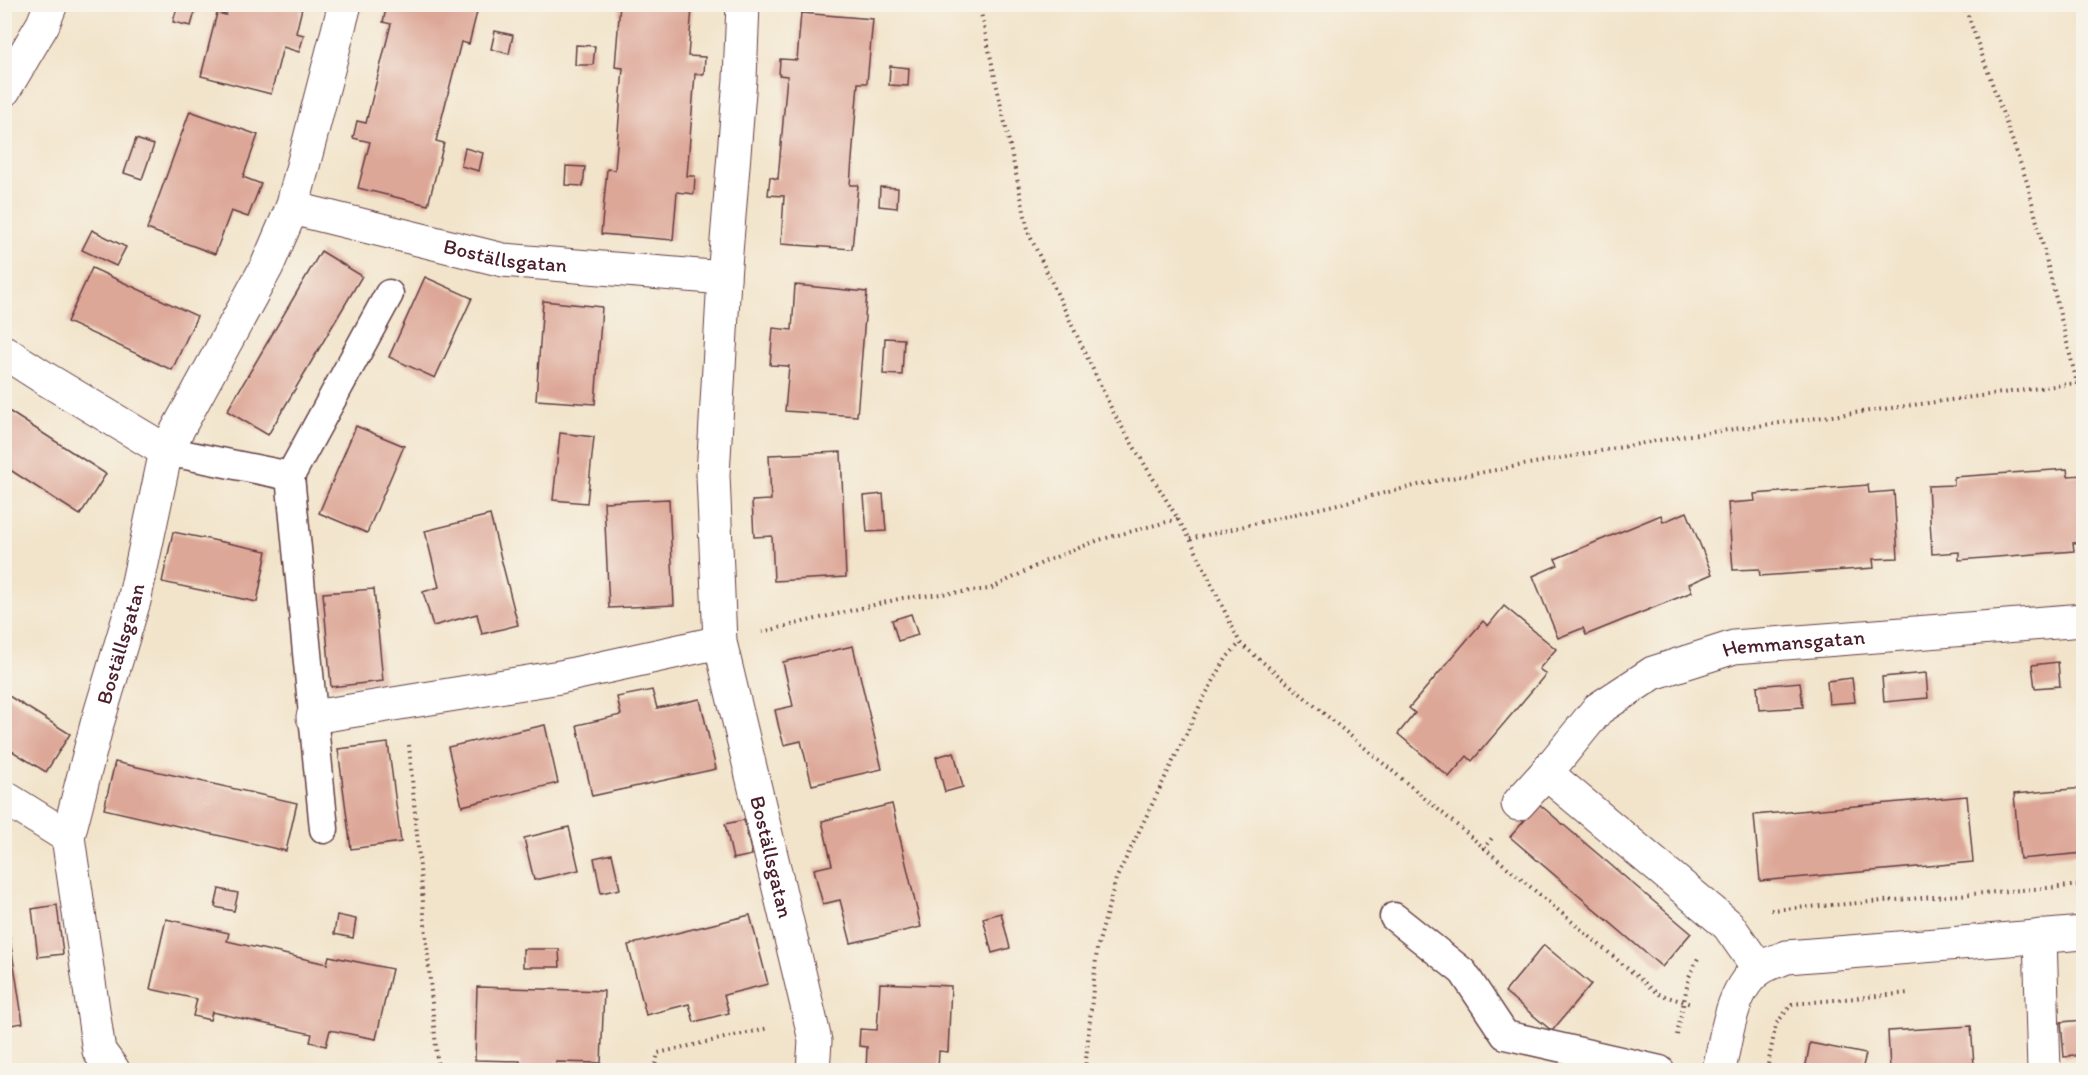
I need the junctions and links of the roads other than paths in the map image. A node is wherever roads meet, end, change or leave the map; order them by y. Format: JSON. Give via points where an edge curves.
{"nodes":[{"id":1,"x":51,"y":4,"type":"edge"},
{"id":2,"x":345,"y":4,"type":"edge"},
{"id":3,"x":743,"y":4,"type":"edge"},
{"id":4,"x":4,"y":90,"type":"edge"},
{"id":5,"x":291,"y":208,"type":"junction"},
{"id":6,"x":724,"y":278,"type":"junction"},
{"id":7,"x":389,"y":294,"type":"dead end"},
{"id":8,"x":4,"y":352,"type":"edge"},
{"id":9,"x":165,"y":451,"type":"junction"},
{"id":10,"x":290,"y":476,"type":"junction"},
{"id":11,"x":2084,"y":620,"type":"edge"},
{"id":12,"x":720,"y":642,"type":"junction"},
{"id":13,"x":313,"y":717,"type":"junction"},
{"id":14,"x":1546,"y":773,"type":"junction"},
{"id":15,"x":4,"y":797,"type":"edge"},
{"id":16,"x":1518,"y":804,"type":"dead end"},
{"id":17,"x":324,"y":829,"type":"dead end"},
{"id":18,"x":68,"y":837,"type":"junction"},
{"id":19,"x":1394,"y":917,"type":"dead end"},
{"id":20,"x":2084,"y":933,"type":"edge"},
{"id":21,"x":2040,"y":936,"type":"junction"},
{"id":22,"x":1760,"y":969,"type":"junction"},
{"id":23,"x":113,"y":1071,"type":"edge"},
{"id":24,"x":813,"y":1071,"type":"edge"},
{"id":25,"x":1660,"y":1071,"type":"edge"},
{"id":26,"x":1719,"y":1071,"type":"edge"},
{"id":27,"x":2044,"y":1071,"type":"edge"}],
"edges":[{"from":1,"to":4,"type":"street"},
{"from":2,"to":5,"type":"street","name":"Boställsgatan"},
{"from":3,"to":6,"type":"street","name":"Boställsgatan"},
{"from":5,"to":6,"type":"street","name":"Boställsgatan","via":[[503,260]]},
{"from":5,"to":9,"type":"street","name":"Boställsgatan","via":[[267,266]]},
{"from":6,"to":12,"type":"street","name":"Boställsgatan","via":[[713,475]]},
{"from":7,"to":10,"type":"lane"},
{"from":8,"to":9,"type":"street"},
{"from":9,"to":10,"type":"lane"},
{"from":9,"to":18,"type":"street","name":"Boställsgatan","via":[[134,601]]},
{"from":10,"to":13,"type":"lane"},
{"from":11,"to":14,"type":"street","name":"Hemmansgatan","via":[[1734,647],[1653,673],[1598,710]]},
{"from":12,"to":13,"type":"street","via":[[560,678]]},
{"from":12,"to":24,"type":"street","name":"Boställsgatan","via":[[815,1041]]},
{"from":13,"to":17,"type":"lane"},
{"from":14,"to":16,"type":"street","name":"Hemmansgatan"},
{"from":14,"to":22,"type":"street","via":[[1728,925]]},
{"from":15,"to":18,"type":"street"},
{"from":18,"to":23,"type":"street","name":"Boställsgatan","via":[[99,1051]]},
{"from":19,"to":25,"type":"lane","via":[[1463,972],[1504,1035]]},
{"from":20,"to":21,"type":"street"},
{"from":21,"to":22,"type":"street","via":[[1787,957]]},
{"from":21,"to":27,"type":"street"},
{"from":22,"to":26,"type":"street","via":[[1740,991]]}]}
